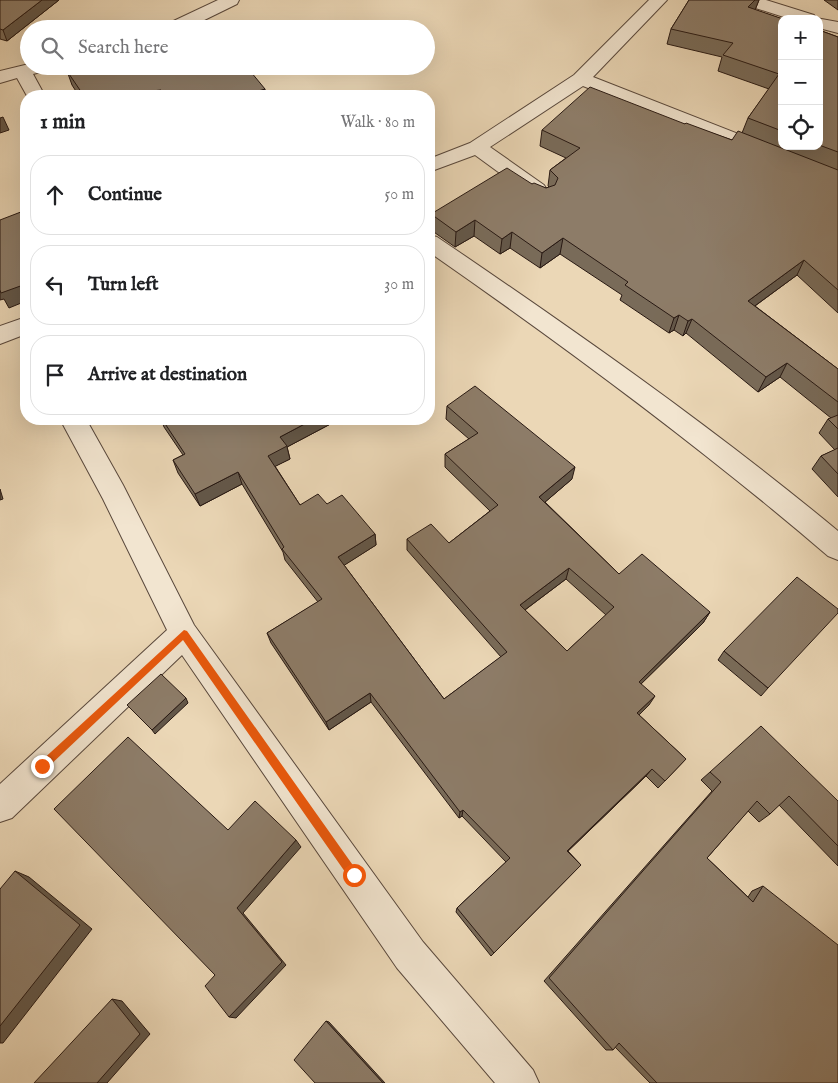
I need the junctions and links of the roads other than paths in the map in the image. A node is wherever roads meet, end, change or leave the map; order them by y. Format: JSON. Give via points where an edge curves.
{"nodes":[{"id":1,"x":230,"y":0,"type":"edge"},
{"id":2,"x":659,"y":0,"type":"edge"},
{"id":3,"x":749,"y":0,"type":"edge"},
{"id":4,"x":796,"y":15,"type":"edge"},
{"id":5,"x":191,"y":20,"type":"edge"},
{"id":6,"x":823,"y":23,"type":"edge"},
{"id":7,"x":838,"y":28,"type":"edge"},
{"id":8,"x":20,"y":71,"type":"edge"},
{"id":9,"x":24,"y":75,"type":"edge"},
{"id":10,"x":0,"y":76,"type":"edge"},
{"id":11,"x":582,"y":78,"type":"junction"},
{"id":12,"x":33,"y":90,"type":"edge"},
{"id":13,"x":477,"y":147,"type":"junction"},
{"id":14,"x":435,"y":164,"type":"edge"},
{"id":15,"x":838,"y":180,"type":"edge"},
{"id":16,"x":544,"y":195,"type":"edge"},
{"id":17,"x":435,"y":246,"type":"edge"},
{"id":18,"x":20,"y":327,"type":"edge"},
{"id":19,"x":0,"y":335,"type":"edge"},
{"id":20,"x":76,"y":425,"type":"edge"},
{"id":21,"x":838,"y":548,"type":"edge"},
{"id":22,"x":184,"y":634,"type":"junction"},
{"id":23,"x":0,"y":806,"type":"edge"},
{"id":24,"x":520,"y":1083,"type":"edge"}],
"edges":[{"from":1,"to":5,"type":"street"},
{"from":2,"to":11,"type":"street"},
{"from":3,"to":4,"type":"street"},
{"from":6,"to":7,"type":"street"},
{"from":8,"to":10,"type":"street"},
{"from":9,"to":12,"type":"street"},
{"from":11,"to":13,"type":"street"},
{"from":11,"to":15,"type":"street"},
{"from":13,"to":14,"type":"street"},
{"from":13,"to":16,"type":"street"},
{"from":17,"to":21,"type":"street","via":[[694,430]]},
{"from":18,"to":19,"type":"street"},
{"from":20,"to":22,"type":"street"},
{"from":22,"to":23,"type":"street"},
{"from":22,"to":24,"type":"street","via":[[410,955]]}]}
